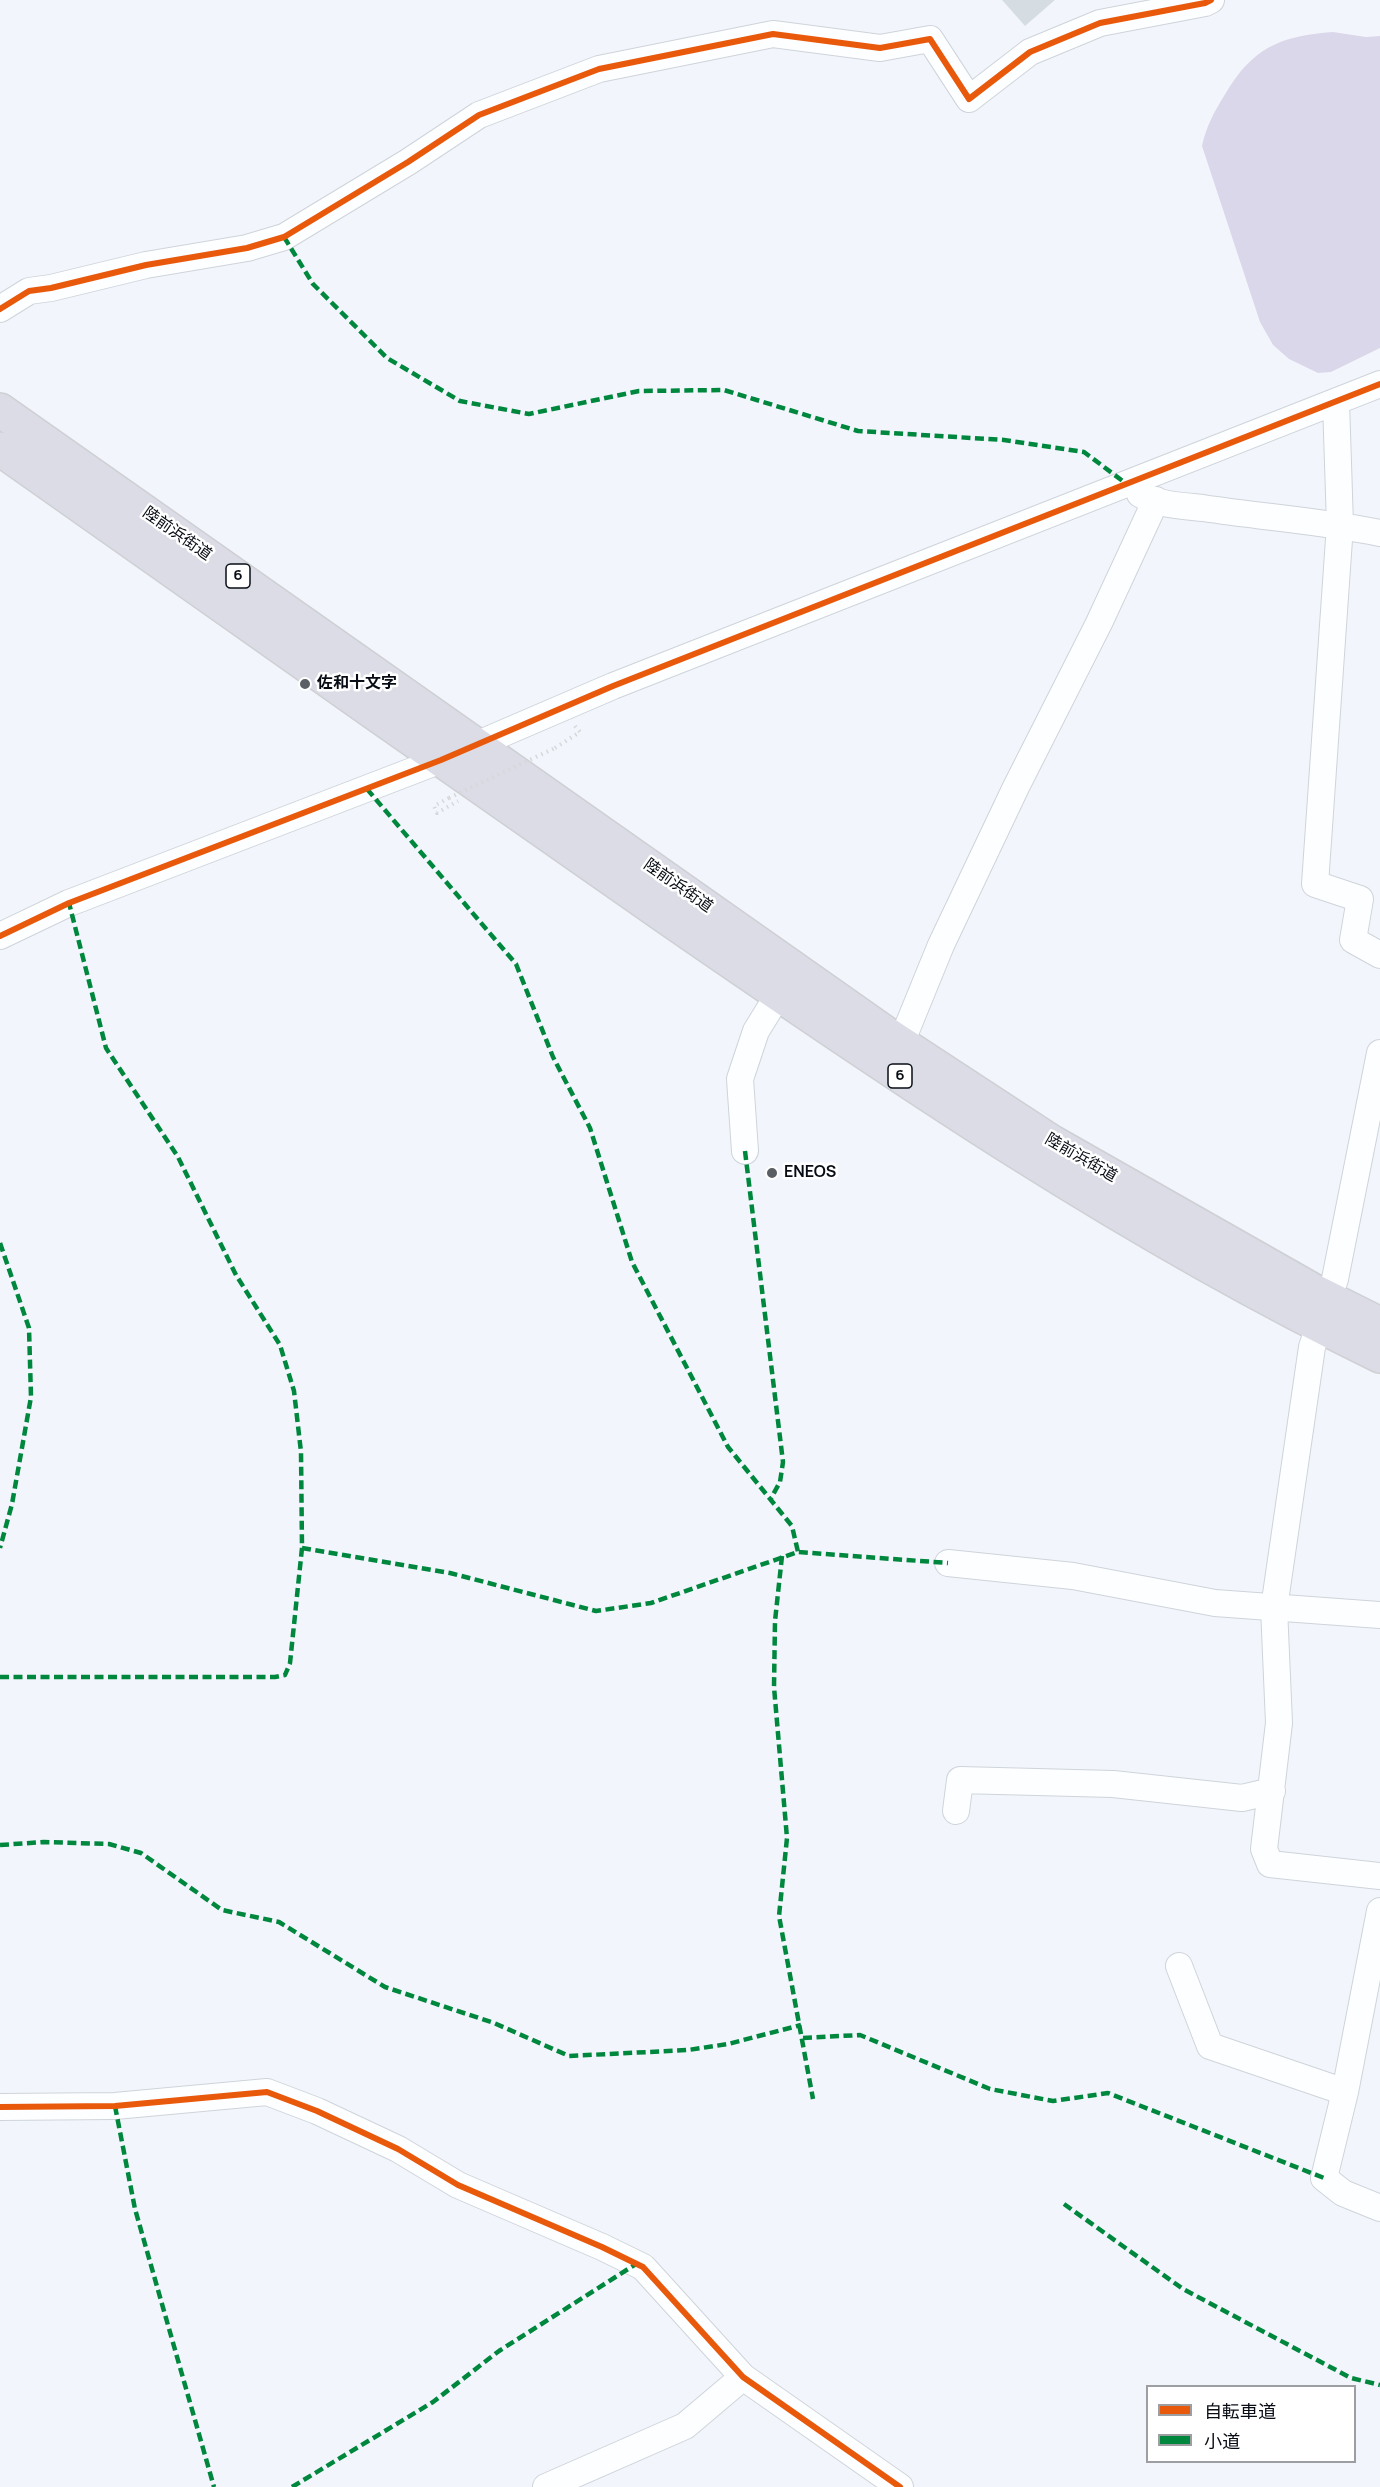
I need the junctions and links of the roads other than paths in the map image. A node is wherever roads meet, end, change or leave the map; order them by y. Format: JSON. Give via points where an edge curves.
{"nodes":[{"id":1,"x":1211,"y":0,"type":"edge"},
{"id":2,"x":0,"y":309,"type":"edge"},
{"id":3,"x":1380,"y":384,"type":"edge"},
{"id":4,"x":1336,"y":402,"type":"junction"},
{"id":5,"x":0,"y":410,"type":"edge"},
{"id":6,"x":0,"y":449,"type":"edge"},
{"id":7,"x":1128,"y":485,"type":"junction"},
{"id":8,"x":1156,"y":500,"type":"junction"},
{"id":9,"x":1340,"y":525,"type":"junction"},
{"id":10,"x":1380,"y":533,"type":"edge"},
{"id":11,"x":476,"y":744,"type":"junction"},
{"id":12,"x":441,"y":760,"type":"junction"},
{"id":13,"x":0,"y":936,"type":"edge"},
{"id":14,"x":1380,"y":955,"type":"edge"},
{"id":15,"x":787,"y":982,"type":"junction"},
{"id":16,"x":901,"y":1043,"type":"junction"},
{"id":17,"x":1380,"y":1053,"type":"edge"},
{"id":18,"x":745,"y":1151,"type":"dead end"},
{"id":19,"x":1324,"y":1312,"type":"junction"},
{"id":20,"x":1380,"y":1324,"type":"edge"},
{"id":21,"x":1380,"y":1356,"type":"edge"},
{"id":22,"x":948,"y":1563,"type":"dead end"},
{"id":23,"x":1274,"y":1608,"type":"junction"},
{"id":24,"x":1380,"y":1615,"type":"edge"},
{"id":25,"x":1272,"y":1791,"type":"junction"},
{"id":26,"x":956,"y":1811,"type":"dead end"},
{"id":27,"x":1380,"y":1876,"type":"edge"},
{"id":28,"x":1380,"y":1911,"type":"edge"},
{"id":29,"x":1179,"y":1966,"type":"dead end"},
{"id":30,"x":1376,"y":1967,"type":"edge"},
{"id":31,"x":1345,"y":2092,"type":"junction"},
{"id":32,"x":0,"y":2107,"type":"edge"},
{"id":33,"x":1380,"y":2208,"type":"edge"},
{"id":34,"x":742,"y":2377,"type":"junction"},
{"id":35,"x":546,"y":2487,"type":"edge"},
{"id":36,"x":900,"y":2487,"type":"edge"}],
"edges":[{"from":1,"to":2,"type":"street","via":[[1100,23],[1030,52],[969,99],[930,39],[880,48],[772,34],[599,69],[479,115],[284,237],[247,248],[29,291]]},
{"from":3,"to":4,"type":"street"},
{"from":4,"to":7,"type":"street"},
{"from":4,"to":9,"type":"street"},
{"from":5,"to":11,"type":"highway","name":"陸前浜街道","number":"6"},
{"from":6,"to":12,"type":"highway","name":"陸前浜街道","number":"6"},
{"from":7,"to":8,"type":"street"},
{"from":7,"to":11,"type":"street","via":[[613,686]]},
{"from":8,"to":9,"type":"street"},
{"from":8,"to":16,"type":"street","via":[[941,945]]},
{"from":9,"to":10,"type":"street"},
{"from":9,"to":14,"type":"street","via":[[1315,884],[1360,899],[1353,940]]},
{"from":11,"to":12,"type":"street"},
{"from":11,"to":15,"type":"highway","name":"陸前浜街道","number":"6"},
{"from":12,"to":13,"type":"street","via":[[69,903]]},
{"from":12,"to":15,"type":"highway","name":"陸前浜街道","number":"6"},
{"from":15,"to":16,"type":"highway","name":"陸前浜街道","number":"6"},
{"from":15,"to":18,"type":"street","via":[[756,1031],[740,1079]]},
{"from":15,"to":19,"type":"highway","name":"陸前浜街道","number":"6","via":[[972,1125],[1179,1250]]},
{"from":16,"to":19,"type":"highway","name":"陸前浜街道","number":"6"},
{"from":17,"to":19,"type":"street","via":[[1335,1279]]},
{"from":19,"to":20,"type":"highway","name":"陸前浜街道","number":"6"},
{"from":19,"to":21,"type":"highway","name":"陸前浜街道","number":"6"},
{"from":19,"to":23,"type":"street","via":[[1312,1347]]},
{"from":22,"to":23,"type":"street","via":[[1073,1576],[1215,1603]]},
{"from":23,"to":24,"type":"street"},
{"from":23,"to":25,"type":"street","via":[[1279,1723]]},
{"from":25,"to":26,"type":"street","via":[[1242,1798],[1113,1784],[960,1780]]},
{"from":25,"to":27,"type":"street","via":[[1264,1849],[1270,1864]]},
{"from":28,"to":30,"type":"street"},
{"from":29,"to":31,"type":"street","via":[[1210,2046]]},
{"from":30,"to":31,"type":"street"},
{"from":31,"to":33,"type":"street","via":[[1324,2178],[1343,2193]]},
{"from":32,"to":34,"type":"street","via":[[115,2106],[267,2092],[398,2148],[458,2185],[643,2267]]},
{"from":34,"to":35,"type":"street","via":[[685,2426]]},
{"from":34,"to":36,"type":"street"}]}
